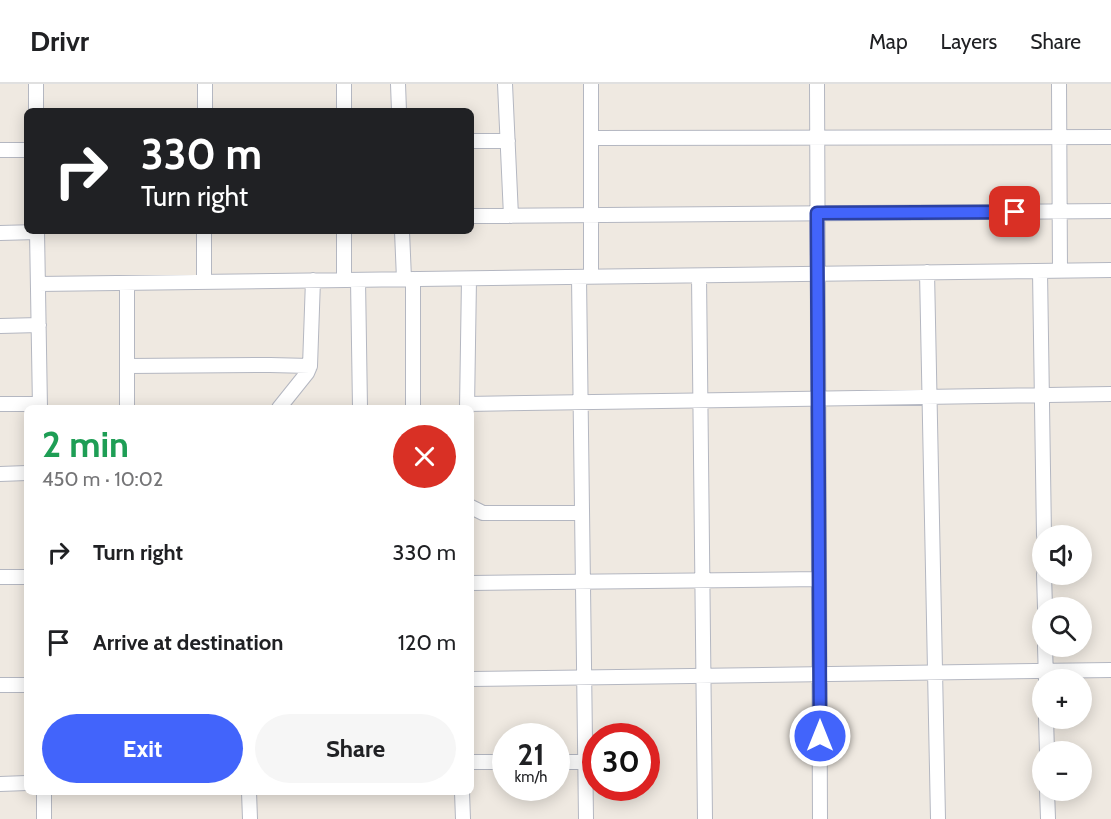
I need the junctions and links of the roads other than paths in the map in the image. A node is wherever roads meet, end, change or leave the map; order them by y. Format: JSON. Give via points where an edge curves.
{"nodes":[{"id":1,"x":36,"y":84,"type":"edge"},
{"id":2,"x":205,"y":84,"type":"edge"},
{"id":3,"x":344,"y":84,"type":"edge"},
{"id":4,"x":398,"y":84,"type":"edge"},
{"id":5,"x":506,"y":84,"type":"edge"},
{"id":6,"x":591,"y":84,"type":"edge"},
{"id":7,"x":817,"y":84,"type":"edge"},
{"id":8,"x":1059,"y":84,"type":"edge"},
{"id":9,"x":36,"y":108,"type":"edge"},
{"id":10,"x":205,"y":108,"type":"edge"},
{"id":11,"x":344,"y":108,"type":"edge"},
{"id":12,"x":399,"y":108,"type":"edge"},
{"id":13,"x":1059,"y":137,"type":"junction"},
{"id":14,"x":1111,"y":137,"type":"edge"},
{"id":15,"x":591,"y":138,"type":"junction"},
{"id":16,"x":817,"y":138,"type":"junction"},
{"id":17,"x":474,"y":141,"type":"edge"},
{"id":18,"x":508,"y":141,"type":"junction"},
{"id":19,"x":0,"y":150,"type":"edge"},
{"id":20,"x":24,"y":150,"type":"edge"},
{"id":21,"x":1111,"y":211,"type":"edge"},
{"id":22,"x":1059,"y":212,"type":"junction"},
{"id":23,"x":817,"y":213,"type":"junction"},
{"id":24,"x":591,"y":215,"type":"junction"},
{"id":25,"x":474,"y":216,"type":"edge"},
{"id":26,"x":511,"y":216,"type":"junction"},
{"id":27,"x":24,"y":232,"type":"edge"},
{"id":28,"x":0,"y":233,"type":"edge"},
{"id":29,"x":38,"y":234,"type":"edge"},
{"id":30,"x":204,"y":234,"type":"edge"},
{"id":31,"x":344,"y":234,"type":"edge"},
{"id":32,"x":402,"y":234,"type":"edge"},
{"id":33,"x":1111,"y":270,"type":"edge"},
{"id":34,"x":1040,"y":271,"type":"junction"},
{"id":35,"x":1060,"y":271,"type":"junction"},
{"id":36,"x":927,"y":272,"type":"junction"},
{"id":37,"x":818,"y":274,"type":"junction"},
{"id":38,"x":699,"y":276,"type":"junction"},
{"id":39,"x":585,"y":277,"type":"junction"},
{"id":40,"x":408,"y":279,"type":"junction"},
{"id":41,"x":469,"y":279,"type":"junction"},
{"id":42,"x":313,"y":280,"type":"junction"},
{"id":43,"x":344,"y":280,"type":"junction"},
{"id":44,"x":358,"y":280,"type":"junction"},
{"id":45,"x":204,"y":281,"type":"junction"},
{"id":46,"x":127,"y":283,"type":"junction"},
{"id":47,"x":38,"y":284,"type":"junction"},
{"id":48,"x":39,"y":325,"type":"junction"},
{"id":49,"x":0,"y":326,"type":"edge"},
{"id":50,"x":128,"y":366,"type":"junction"},
{"id":51,"x":310,"y":366,"type":"junction"},
{"id":52,"x":1111,"y":394,"type":"edge"},
{"id":53,"x":1042,"y":396,"type":"junction"},
{"id":54,"x":929,"y":397,"type":"junction"},
{"id":55,"x":818,"y":399,"type":"junction"},
{"id":56,"x":700,"y":400,"type":"junction"},
{"id":57,"x":580,"y":402,"type":"junction"},
{"id":58,"x":0,"y":404,"type":"edge"},
{"id":59,"x":24,"y":405,"type":"edge"},
{"id":60,"x":40,"y":405,"type":"edge"},
{"id":61,"x":127,"y":405,"type":"edge"},
{"id":62,"x":281,"y":405,"type":"edge"},
{"id":63,"x":360,"y":405,"type":"edge"},
{"id":64,"x":413,"y":405,"type":"edge"},
{"id":65,"x":467,"y":405,"type":"edge"},
{"id":66,"x":474,"y":406,"type":"edge"},
{"id":67,"x":24,"y":473,"type":"edge"},
{"id":68,"x":0,"y":474,"type":"edge"},
{"id":69,"x":474,"y":508,"type":"edge"},
{"id":70,"x":582,"y":513,"type":"junction"},
{"id":71,"x":1044,"y":525,"type":"edge"},
{"id":72,"x":0,"y":577,"type":"edge"},
{"id":73,"x":24,"y":577,"type":"edge"},
{"id":74,"x":819,"y":579,"type":"junction"},
{"id":75,"x":702,"y":580,"type":"junction"},
{"id":76,"x":583,"y":581,"type":"junction"},
{"id":77,"x":474,"y":582,"type":"edge"},
{"id":78,"x":1111,"y":670,"type":"edge"},
{"id":79,"x":1092,"y":671,"type":"edge"},
{"id":80,"x":935,"y":673,"type":"junction"},
{"id":81,"x":820,"y":674,"type":"junction"},
{"id":82,"x":1032,"y":675,"type":"edge"},
{"id":83,"x":703,"y":676,"type":"junction"},
{"id":84,"x":584,"y":677,"type":"junction"},
{"id":85,"x":474,"y":679,"type":"edge"},
{"id":86,"x":24,"y":685,"type":"edge"},
{"id":87,"x":0,"y":686,"type":"edge"},
{"id":88,"x":585,"y":723,"type":"edge"},
{"id":89,"x":474,"y":762,"type":"edge"},
{"id":90,"x":492,"y":762,"type":"edge"},
{"id":91,"x":24,"y":783,"type":"edge"},
{"id":92,"x":0,"y":784,"type":"edge"},
{"id":93,"x":44,"y":795,"type":"edge"},
{"id":94,"x":249,"y":795,"type":"edge"},
{"id":95,"x":462,"y":795,"type":"edge"},
{"id":96,"x":586,"y":801,"type":"edge"},
{"id":97,"x":1047,"y":801,"type":"edge"},
{"id":98,"x":44,"y":819,"type":"edge"},
{"id":99,"x":250,"y":819,"type":"edge"},
{"id":100,"x":463,"y":819,"type":"edge"},
{"id":101,"x":586,"y":819,"type":"edge"},
{"id":102,"x":705,"y":819,"type":"edge"},
{"id":103,"x":820,"y":819,"type":"edge"},
{"id":104,"x":938,"y":819,"type":"edge"},
{"id":105,"x":1048,"y":819,"type":"edge"}],
"edges":[{"from":1,"to":9,"type":"street"},
{"from":2,"to":10,"type":"street"},
{"from":3,"to":11,"type":"street"},
{"from":4,"to":12,"type":"street"},
{"from":5,"to":18,"type":"street"},
{"from":6,"to":15,"type":"street"},
{"from":7,"to":16,"type":"street"},
{"from":8,"to":13,"type":"street"},
{"from":13,"to":14,"type":"street"},
{"from":13,"to":16,"type":"street"},
{"from":13,"to":22,"type":"street"},
{"from":15,"to":16,"type":"street"},
{"from":15,"to":24,"type":"street"},
{"from":16,"to":23,"type":"street"},
{"from":17,"to":18,"type":"street"},
{"from":18,"to":26,"type":"street"},
{"from":19,"to":20,"type":"street"},
{"from":21,"to":22,"type":"street"},
{"from":22,"to":23,"type":"street"},
{"from":22,"to":35,"type":"street"},
{"from":23,"to":24,"type":"street"},
{"from":23,"to":37,"type":"street"},
{"from":24,"to":26,"type":"street"},
{"from":24,"to":39,"type":"street"},
{"from":25,"to":26,"type":"street"},
{"from":27,"to":28,"type":"street"},
{"from":29,"to":47,"type":"street"},
{"from":30,"to":45,"type":"street"},
{"from":31,"to":43,"type":"street"},
{"from":32,"to":40,"type":"street"},
{"from":33,"to":35,"type":"street"},
{"from":34,"to":35,"type":"street"},
{"from":34,"to":36,"type":"street"},
{"from":34,"to":53,"type":"street"},
{"from":36,"to":37,"type":"street"},
{"from":36,"to":54,"type":"street"},
{"from":37,"to":38,"type":"street"},
{"from":37,"to":55,"type":"street"},
{"from":38,"to":39,"type":"street"},
{"from":38,"to":56,"type":"street"},
{"from":39,"to":41,"type":"street"},
{"from":39,"to":57,"type":"street"},
{"from":40,"to":41,"type":"street"},
{"from":40,"to":44,"type":"street"},
{"from":40,"to":64,"type":"street"},
{"from":41,"to":65,"type":"street"},
{"from":42,"to":43,"type":"street"},
{"from":42,"to":45,"type":"street"},
{"from":42,"to":51,"type":"street"},
{"from":43,"to":44,"type":"street"},
{"from":44,"to":63,"type":"street"},
{"from":45,"to":46,"type":"street"},
{"from":46,"to":47,"type":"street"},
{"from":46,"to":50,"type":"street"},
{"from":47,"to":48,"type":"street"},
{"from":48,"to":49,"type":"street"},
{"from":48,"to":60,"type":"street"},
{"from":50,"to":51,"type":"street"},
{"from":50,"to":61,"type":"street"},
{"from":51,"to":62,"type":"street"},
{"from":52,"to":53,"type":"street"},
{"from":53,"to":54,"type":"street"},
{"from":53,"to":71,"type":"street"},
{"from":54,"to":55,"type":"street"},
{"from":54,"to":80,"type":"street"},
{"from":55,"to":56,"type":"street"},
{"from":55,"to":74,"type":"street"},
{"from":56,"to":57,"type":"street"},
{"from":56,"to":75,"type":"street"},
{"from":57,"to":66,"type":"street"},
{"from":57,"to":70,"type":"street"},
{"from":58,"to":59,"type":"street"},
{"from":67,"to":68,"type":"street"},
{"from":69,"to":70,"type":"street","via":[[483,513]]},
{"from":70,"to":76,"type":"street"},
{"from":72,"to":73,"type":"street"},
{"from":74,"to":75,"type":"street"},
{"from":74,"to":81,"type":"street"},
{"from":75,"to":76,"type":"street"},
{"from":75,"to":83,"type":"street"},
{"from":76,"to":77,"type":"street"},
{"from":76,"to":84,"type":"street"},
{"from":78,"to":79,"type":"street"},
{"from":80,"to":81,"type":"street"},
{"from":80,"to":82,"type":"street"},
{"from":80,"to":104,"type":"street"},
{"from":81,"to":83,"type":"street"},
{"from":81,"to":103,"type":"street"},
{"from":83,"to":84,"type":"street"},
{"from":83,"to":102,"type":"street"},
{"from":84,"to":85,"type":"street"},
{"from":84,"to":88,"type":"street"},
{"from":86,"to":87,"type":"street"},
{"from":89,"to":90,"type":"street"},
{"from":91,"to":92,"type":"street"},
{"from":93,"to":98,"type":"street"},
{"from":94,"to":99,"type":"street"},
{"from":95,"to":100,"type":"street"},
{"from":96,"to":101,"type":"street"},
{"from":97,"to":105,"type":"street"}]}
